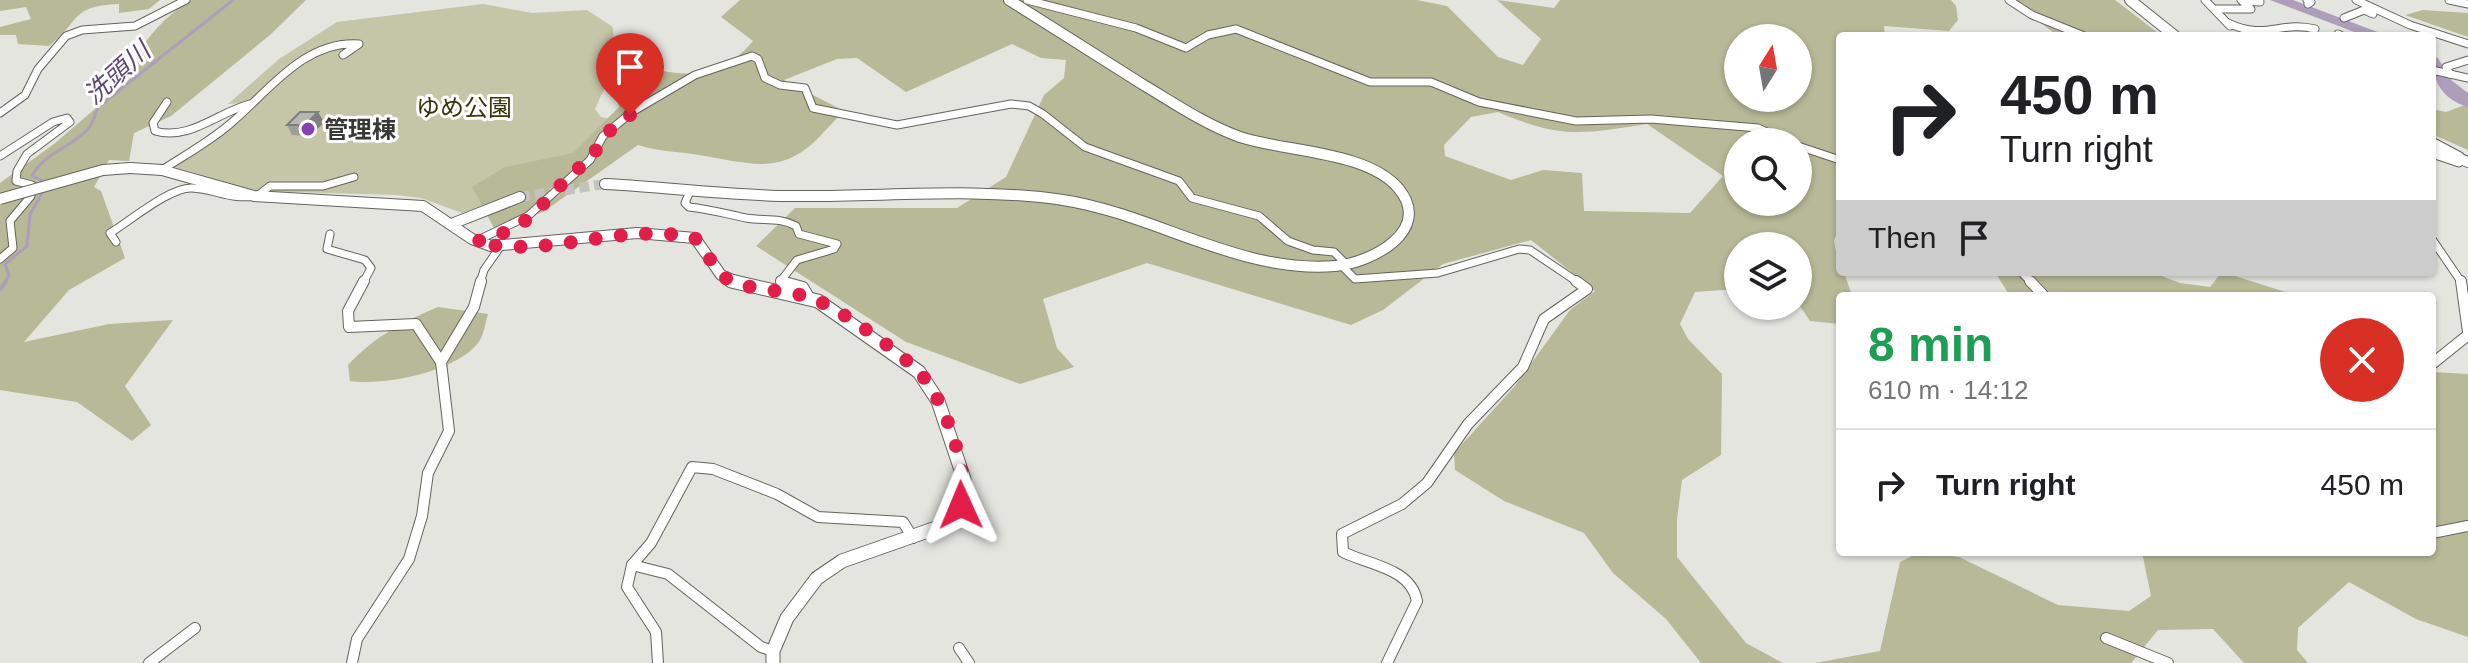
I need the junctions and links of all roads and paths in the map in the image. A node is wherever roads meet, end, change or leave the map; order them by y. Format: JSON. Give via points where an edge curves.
{"nodes":[{"id":1,"x":186,"y":0,"type":"edge"},
{"id":2,"x":1009,"y":0,"type":"edge"},
{"id":3,"x":1027,"y":0,"type":"edge"},
{"id":4,"x":2009,"y":0,"type":"edge"},
{"id":5,"x":2130,"y":0,"type":"edge"},
{"id":6,"x":2205,"y":0,"type":"edge"},
{"id":7,"x":2356,"y":0,"type":"edge"},
{"id":8,"x":2449,"y":0,"type":"edge"},
{"id":9,"x":2242,"y":1,"type":"edge"},
{"id":10,"x":2260,"y":2,"type":"edge"},
{"id":11,"x":2468,"y":4,"type":"edge"},
{"id":12,"x":2216,"y":9,"type":"junction"},
{"id":13,"x":2344,"y":18,"type":"dead end"},
{"id":14,"x":2228,"y":23,"type":"junction"},
{"id":15,"x":2406,"y":23,"type":"junction"},
{"id":16,"x":2315,"y":29,"type":"dead end"},
{"id":17,"x":2074,"y":32,"type":"edge"},
{"id":18,"x":2170,"y":32,"type":"edge"},
{"id":19,"x":2237,"y":32,"type":"edge"},
{"id":20,"x":2247,"y":32,"type":"edge"},
{"id":21,"x":2257,"y":32,"type":"edge"},
{"id":22,"x":2433,"y":32,"type":"edge"},
{"id":23,"x":2436,"y":33,"type":"edge"},
{"id":24,"x":2468,"y":44,"type":"edge"},
{"id":25,"x":343,"y":55,"type":"dead end"},
{"id":26,"x":2468,"y":60,"type":"edge"},
{"id":27,"x":2436,"y":71,"type":"edge"},
{"id":28,"x":2448,"y":74,"type":"junction"},
{"id":29,"x":2468,"y":78,"type":"edge"},
{"id":30,"x":167,"y":102,"type":"dead end"},
{"id":31,"x":250,"y":104,"type":"junction"},
{"id":32,"x":0,"y":113,"type":"edge"},
{"id":33,"x":1758,"y":128,"type":"edge"},
{"id":34,"x":2436,"y":143,"type":"edge"},
{"id":35,"x":1812,"y":151,"type":"edge"},
{"id":36,"x":2436,"y":152,"type":"edge"},
{"id":37,"x":0,"y":156,"type":"edge"},
{"id":38,"x":1836,"y":159,"type":"edge"},
{"id":39,"x":2467,"y":161,"type":"edge"},
{"id":40,"x":162,"y":170,"type":"junction"},
{"id":41,"x":354,"y":177,"type":"dead end"},
{"id":42,"x":605,"y":184,"type":"tunnel mouth"},
{"id":43,"x":690,"y":191,"type":"junction"},
{"id":44,"x":255,"y":196,"type":"junction"},
{"id":45,"x":520,"y":197,"type":"tunnel mouth"},
{"id":46,"x":0,"y":199,"type":"edge"},
{"id":47,"x":454,"y":223,"type":"junction"},
{"id":48,"x":330,"y":234,"type":"dead end"},
{"id":49,"x":116,"y":242,"type":"dead end"},
{"id":50,"x":475,"y":242,"type":"junction"},
{"id":51,"x":2436,"y":244,"type":"edge"},
{"id":52,"x":500,"y":247,"type":"junction"},
{"id":53,"x":0,"y":259,"type":"edge"},
{"id":54,"x":1344,"y":264,"type":"junction"},
{"id":55,"x":2025,"y":276,"type":"edge"},
{"id":56,"x":2040,"y":292,"type":"edge"},
{"id":57,"x":809,"y":297,"type":"junction"},
{"id":58,"x":2468,"y":334,"type":"edge"},
{"id":59,"x":2436,"y":361,"type":"edge"},
{"id":60,"x":441,"y":362,"type":"junction"},
{"id":61,"x":2468,"y":526,"type":"edge"},
{"id":62,"x":2436,"y":532,"type":"edge"},
{"id":63,"x":913,"y":538,"type":"junction"},
{"id":64,"x":632,"y":565,"type":"junction"},
{"id":65,"x":195,"y":628,"type":"dead end"},
{"id":66,"x":2106,"y":638,"type":"dead end"},
{"id":67,"x":959,"y":648,"type":"dead end"},
{"id":68,"x":773,"y":657,"type":"edge"},
{"id":69,"x":149,"y":663,"type":"edge"},
{"id":70,"x":352,"y":663,"type":"edge"},
{"id":71,"x":658,"y":663,"type":"edge"},
{"id":72,"x":969,"y":663,"type":"edge"},
{"id":73,"x":1387,"y":663,"type":"edge"},
{"id":74,"x":2168,"y":663,"type":"edge"}],
"edges":[{"from":1,"to":32,"type":"street","via":[[135,26],[66,36],[38,69],[25,95]]},
{"from":2,"to":54,"type":"street","via":[[1216,128],[1272,147],[1358,165],[1389,179],[1409,210],[1404,232],[1382,251]]},
{"from":3,"to":33,"type":"street","via":[[1136,28],[1186,48],[1208,35],[1236,29],[1370,82],[1431,82],[1479,102],[1576,121],[1651,119]]},
{"from":4,"to":17,"type":"street"},
{"from":5,"to":18,"type":"street"},
{"from":6,"to":12,"type":"street"},
{"from":7,"to":15,"type":"street"},
{"from":8,"to":11,"type":"street"},
{"from":9,"to":10,"type":"street"},
{"from":9,"to":12,"type":"street","via":[[2251,9]]},
{"from":12,"to":14,"type":"street"},
{"from":13,"to":15,"type":"street","via":[[2364,10]]},
{"from":14,"to":19,"type":"street"},
{"from":14,"to":20,"type":"street"},
{"from":15,"to":22,"type":"street"},
{"from":16,"to":21,"type":"street"},
{"from":23,"to":24,"type":"street"},
{"from":25,"to":31,"type":"street","via":[[359,44],[341,42],[314,56]]},
{"from":26,"to":28,"type":"street","via":[[2446,67]]},
{"from":27,"to":28,"type":"street"},
{"from":28,"to":29,"type":"street"},
{"from":30,"to":31,"type":"street","via":[[153,123],[155,131],[170,135]]},
{"from":31,"to":40,"type":"street"},
{"from":34,"to":39,"type":"street"},
{"from":35,"to":38,"type":"street"},
{"from":36,"to":39,"type":"street"},
{"from":37,"to":53,"type":"street","via":[[53,122],[70,122],[26,154],[18,167],[16,181],[32,185],[31,196],[10,221],[13,248]]},
{"from":40,"to":44,"type":"street"},
{"from":40,"to":46,"type":"street","bridge":true,"via":[[103,170]]},
{"from":41,"to":44,"type":"street","via":[[323,186],[270,186]]},
{"from":42,"to":43,"type":"street"},
{"from":43,"to":54,"type":"street","via":[[1009,195],[1065,201],[1286,263]]},
{"from":43,"to":57,"type":"street","via":[[685,203],[689,207],[787,221],[799,234],[837,244],[797,260],[780,282],[803,287]]},
{"from":44,"to":47,"type":"street","via":[[403,202],[442,213]]},
{"from":44,"to":49,"type":"street","via":[[237,201],[190,186],[179,189],[110,233]]},
{"from":45,"to":47,"type":"street"},
{"from":47,"to":50,"type":"street"},
{"from":48,"to":60,"type":"street","via":[[327,249],[365,260],[371,268],[348,311],[349,327],[416,324]]},
{"from":50,"to":52,"type":"street"},
{"from":50,"to":54,"type":"street","via":[[531,217],[591,160],[603,136],[624,117],[703,70],[752,56],[765,78],[805,88],[813,108],[827,113],[897,125],[1011,104],[1029,106],[1085,147],[1179,181],[1192,198],[1259,216],[1288,241],[1334,252]]},
{"from":51,"to":58,"type":"street","via":[[2463,287]]},
{"from":52,"to":57,"type":"street","via":[[622,234],[678,234],[695,238],[730,281]]},
{"from":52,"to":60,"type":"street","via":[[484,270],[474,307]]},
{"from":54,"to":73,"type":"street","via":[[1355,279],[1411,276],[1530,250],[1587,289],[1544,319],[1523,367],[1468,424],[1427,483],[1402,504],[1342,534],[1343,552],[1408,580],[1417,593]]},
{"from":55,"to":56,"type":"street"},
{"from":57,"to":63,"type":"street","via":[[919,372],[938,401],[964,493],[948,520]]},
{"from":58,"to":59,"type":"street"},
{"from":60,"to":70,"type":"street","via":[[449,431],[428,473],[409,559],[357,639]]},
{"from":61,"to":62,"type":"street"},
{"from":63,"to":64,"type":"street","via":[[903,522],[818,517],[777,494],[713,469],[692,467],[651,543]]},
{"from":63,"to":68,"type":"street","via":[[842,561],[817,578],[787,618]]},
{"from":64,"to":68,"type":"street","via":[[668,574]]},
{"from":64,"to":71,"type":"street","via":[[627,587],[657,631]]},
{"from":65,"to":69,"type":"street"},
{"from":66,"to":74,"type":"street"},
{"from":67,"to":72,"type":"street"}]}
